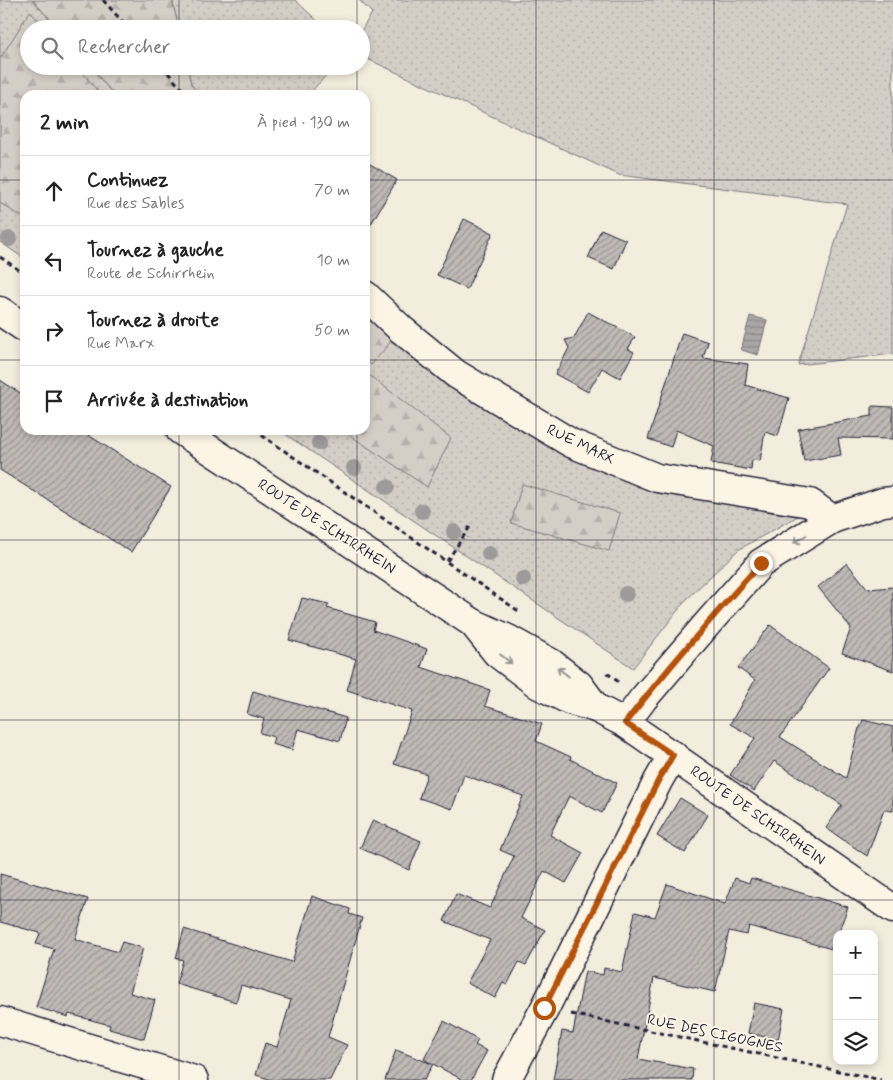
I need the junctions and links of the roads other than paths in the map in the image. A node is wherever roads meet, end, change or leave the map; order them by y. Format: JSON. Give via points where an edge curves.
{"nodes":[{"id":1,"x":370,"y":300,"type":"edge"},
{"id":2,"x":0,"y":311,"type":"edge"},
{"id":3,"x":20,"y":325,"type":"edge"},
{"id":4,"x":188,"y":435,"type":"edge"},
{"id":5,"x":893,"y":500,"type":"edge"},
{"id":6,"x":832,"y":519,"type":"junction"},
{"id":7,"x":625,"y":723,"type":"junction"},
{"id":8,"x":673,"y":755,"type":"junction"},
{"id":9,"x":893,"y":909,"type":"edge"},
{"id":10,"x":0,"y":1021,"type":"edge"},
{"id":11,"x":194,"y":1080,"type":"edge"},
{"id":12,"x":506,"y":1080,"type":"edge"}],
"edges":[{"from":1,"to":6,"type":"street","name":"RUE MARX","via":[[456,374],[571,443],[657,478],[810,503]]},
{"from":2,"to":3,"type":"street"},
{"from":4,"to":7,"type":"street","name":"ROUTE DE SCHIRRHEIN","via":[[473,623],[551,663],[579,685],[596,708]]},
{"from":5,"to":6,"type":"street"},
{"from":6,"to":7,"type":"street","one_way":true,"via":[[761,563]]},
{"from":7,"to":8,"type":"street","name":"ROUTE DE SCHIRRHEIN"},
{"from":8,"to":9,"type":"street","name":"ROUTE DE SCHIRRHEIN"},
{"from":8,"to":12,"type":"street"},
{"from":10,"to":11,"type":"street"}]}
